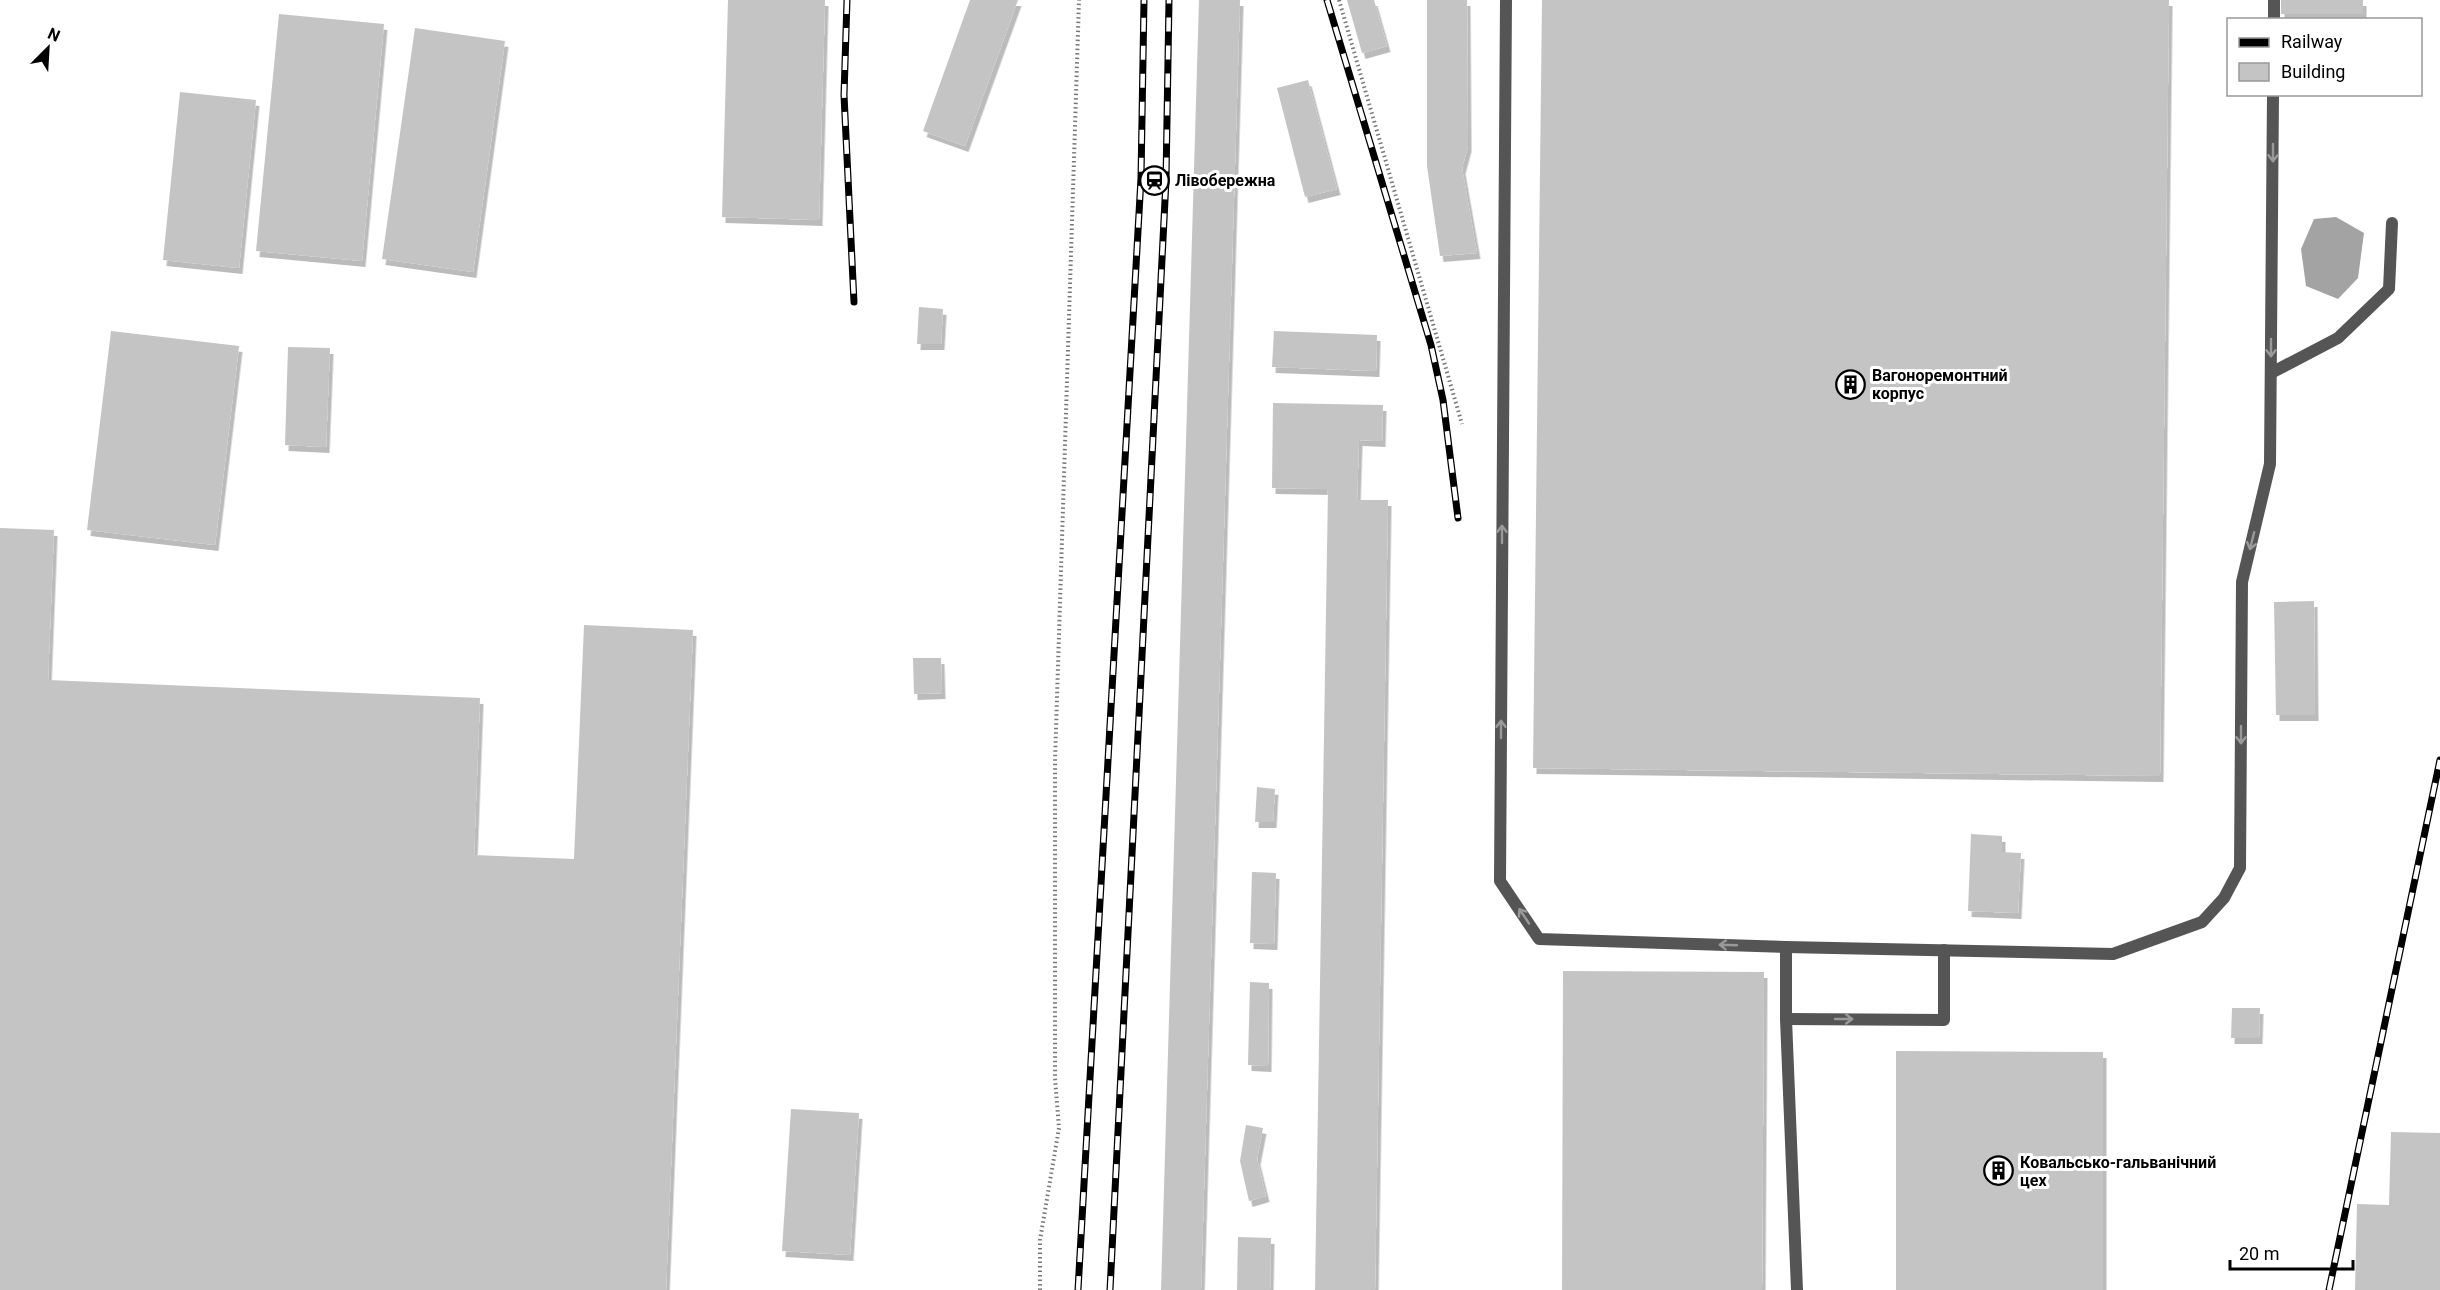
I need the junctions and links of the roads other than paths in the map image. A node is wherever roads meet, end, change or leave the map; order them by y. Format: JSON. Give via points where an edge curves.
{"nodes":[{"id":1,"x":1506,"y":0,"type":"edge"},
{"id":2,"x":2274,"y":0,"type":"edge"},
{"id":3,"x":2274,"y":18,"type":"edge"},
{"id":4,"x":2273,"y":96,"type":"edge"},
{"id":5,"x":2392,"y":223,"type":"dead end"},
{"id":6,"x":2271,"y":373,"type":"junction"},
{"id":7,"x":1786,"y":947,"type":"junction"},
{"id":8,"x":1944,"y":950,"type":"junction"},
{"id":9,"x":1786,"y":1019,"type":"junction"},
{"id":10,"x":1797,"y":1290,"type":"edge"}],
"edges":[{"from":7,"to":1,"type":"lane","one_way":true,"via":[[1539,939],[1500,881]]},
{"from":2,"to":3,"type":"lane"},
{"from":4,"to":6,"type":"lane","one_way":true},
{"from":5,"to":6,"type":"lane","via":[[2389,289],[2338,338]]},
{"from":6,"to":8,"type":"lane","one_way":true,"via":[[2270,464],[2242,582],[2240,868],[2224,898],[2202,922],[2113,954]]},
{"from":7,"to":8,"type":"lane"},
{"from":7,"to":9,"type":"lane"},
{"from":9,"to":8,"type":"lane","one_way":true,"via":[[1944,1020]]},
{"from":9,"to":10,"type":"lane"}]}
